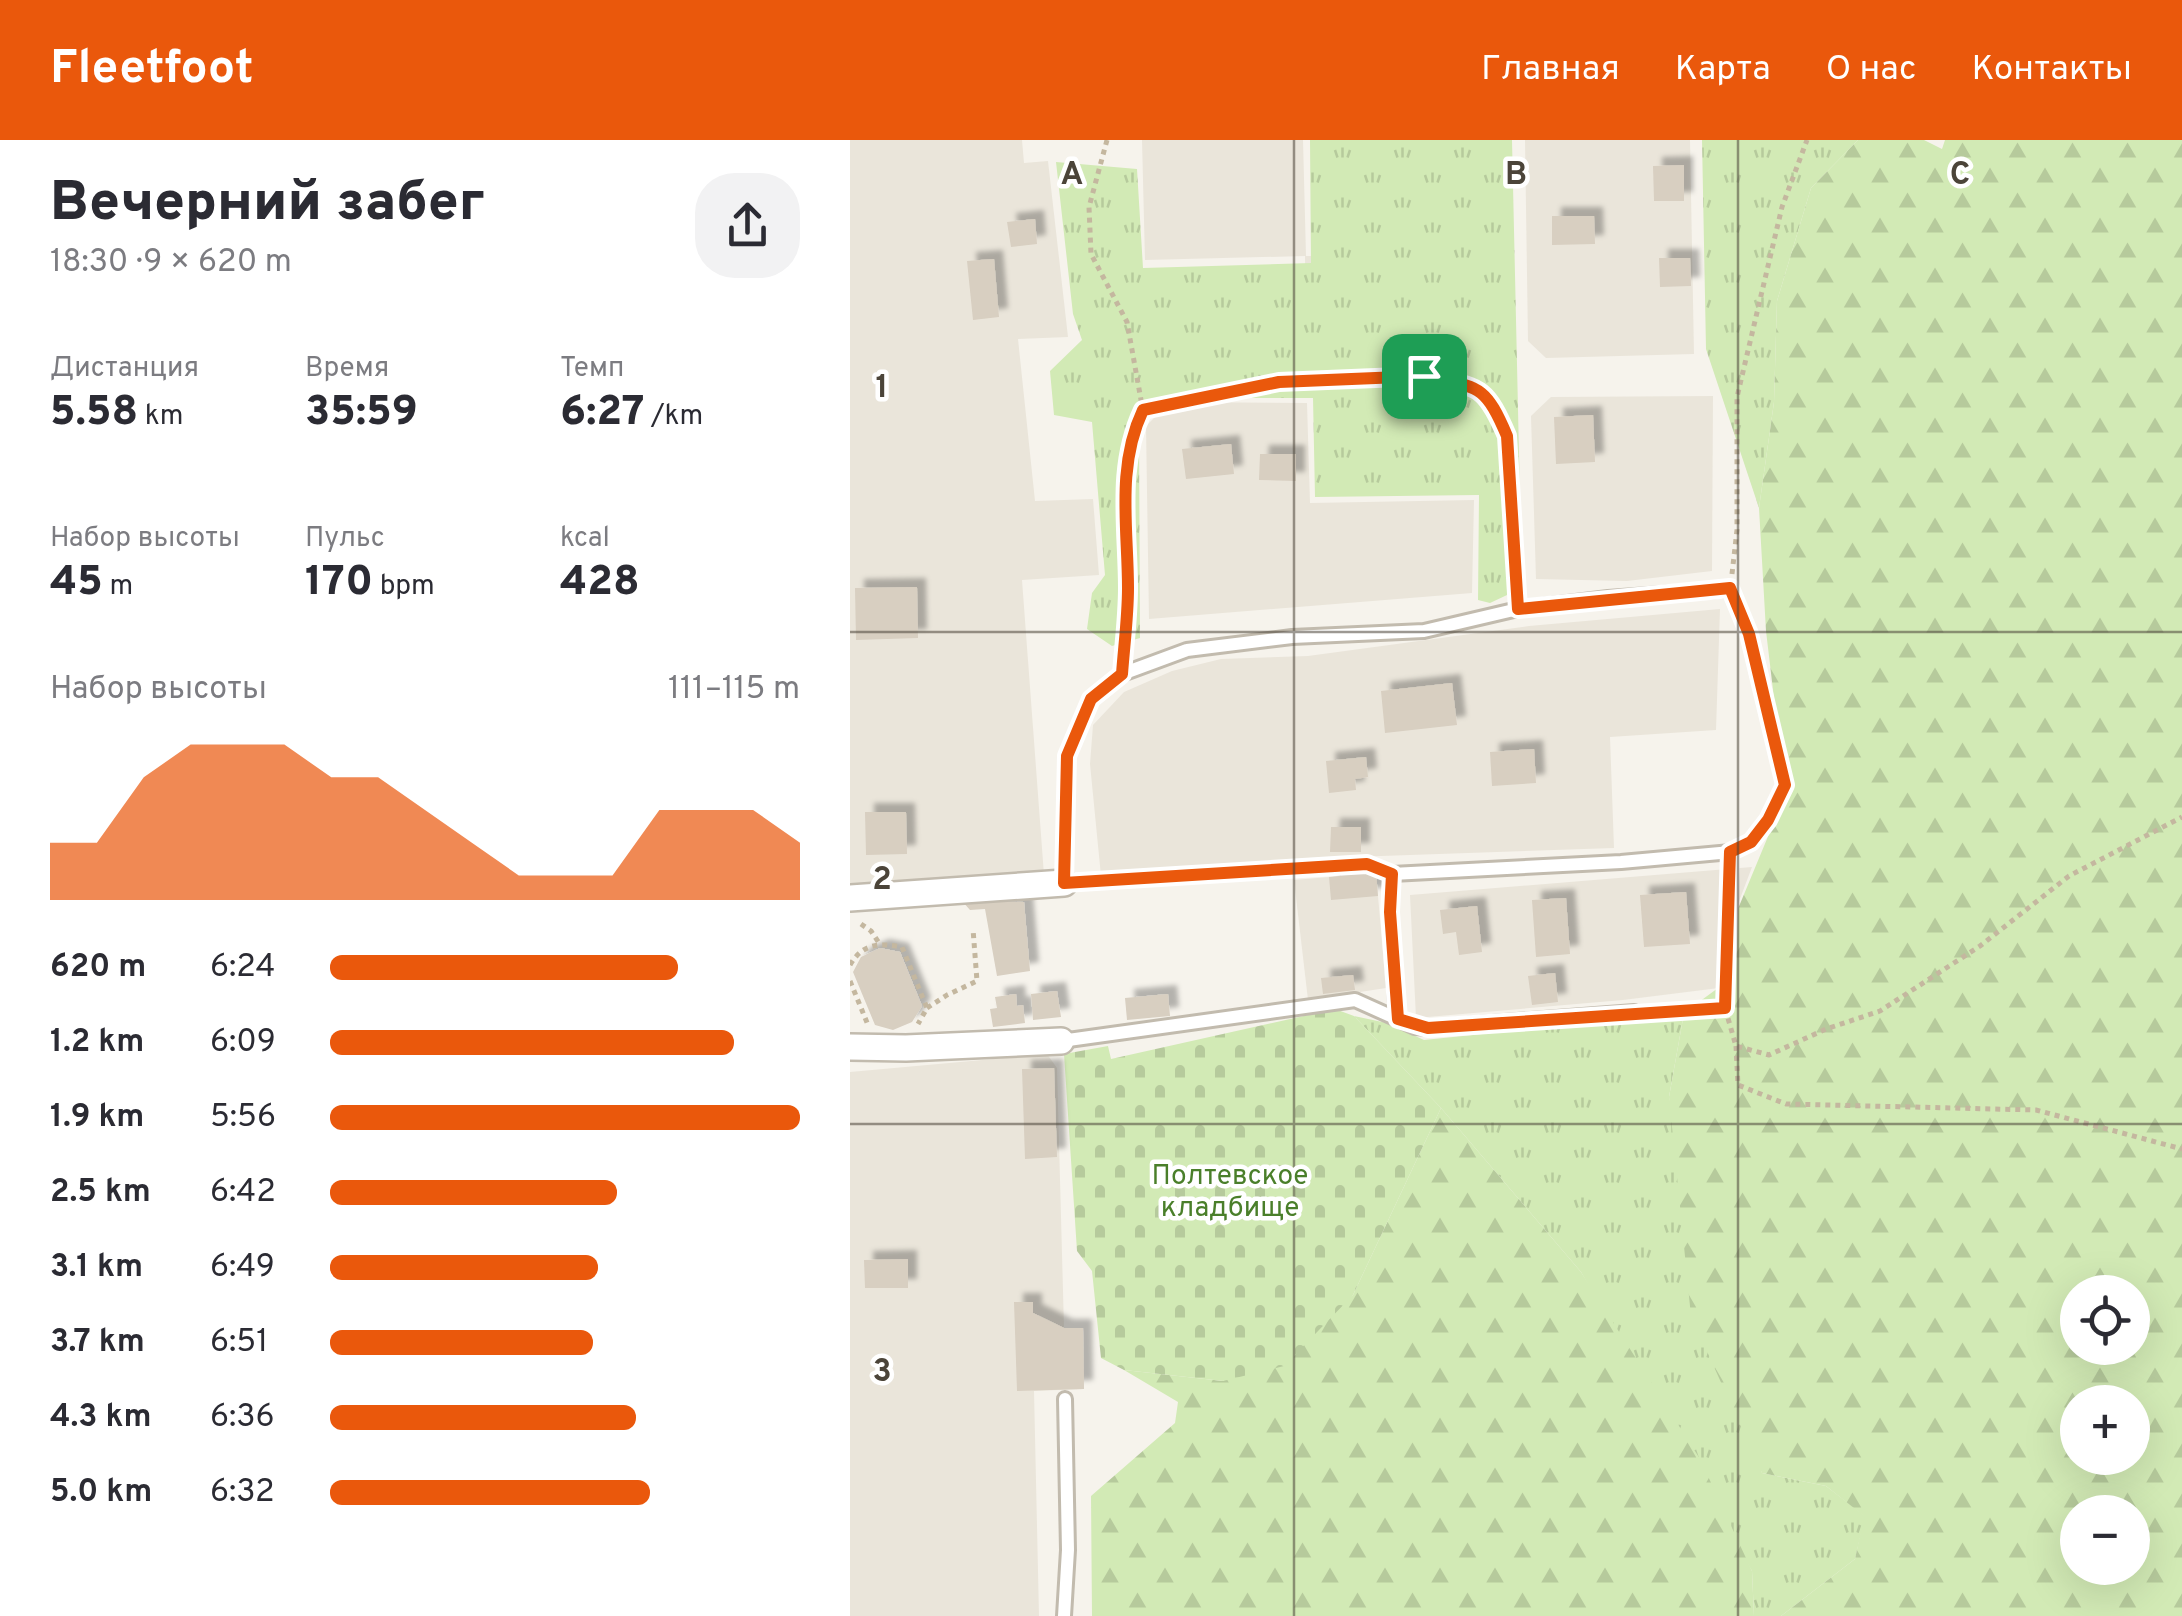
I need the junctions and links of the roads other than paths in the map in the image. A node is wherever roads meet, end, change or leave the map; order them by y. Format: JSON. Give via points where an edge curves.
{"nodes":[{"id":1,"x":1730,"y":588,"type":"road end"},
{"id":2,"x":1730,"y":852,"type":"road end"},
{"id":3,"x":1392,"y":874,"type":"junction"},
{"id":4,"x":1064,"y":883,"type":"junction"},
{"id":5,"x":850,"y":898,"type":"edge"},
{"id":6,"x":1634,"y":1012,"type":"road end"},
{"id":7,"x":1398,"y":1019,"type":"junction"},
{"id":8,"x":1062,"y":1041,"type":"joint"},
{"id":9,"x":850,"y":1047,"type":"edge"},
{"id":10,"x":1064,"y":1399,"type":"dead end"},
{"id":11,"x":1064,"y":1616,"type":"edge"}],
"edges":[{"from":1,"to":4,"type":"lane","via":[[1518,609],[1424,631],[1187,650],[1122,674],[1091,699],[1067,756]]},
{"from":2,"to":3,"type":"lane"},
{"from":3,"to":4,"type":"lane","via":[[1367,864]]},
{"from":3,"to":7,"type":"lane"},
{"from":4,"to":5,"type":"street"},
{"from":6,"to":7,"type":"lane","via":[[1428,1028]]},
{"from":7,"to":8,"type":"lane","via":[[1355,1000]]},
{"from":8,"to":9,"type":"street"},
{"from":10,"to":11,"type":"lane"}]}
